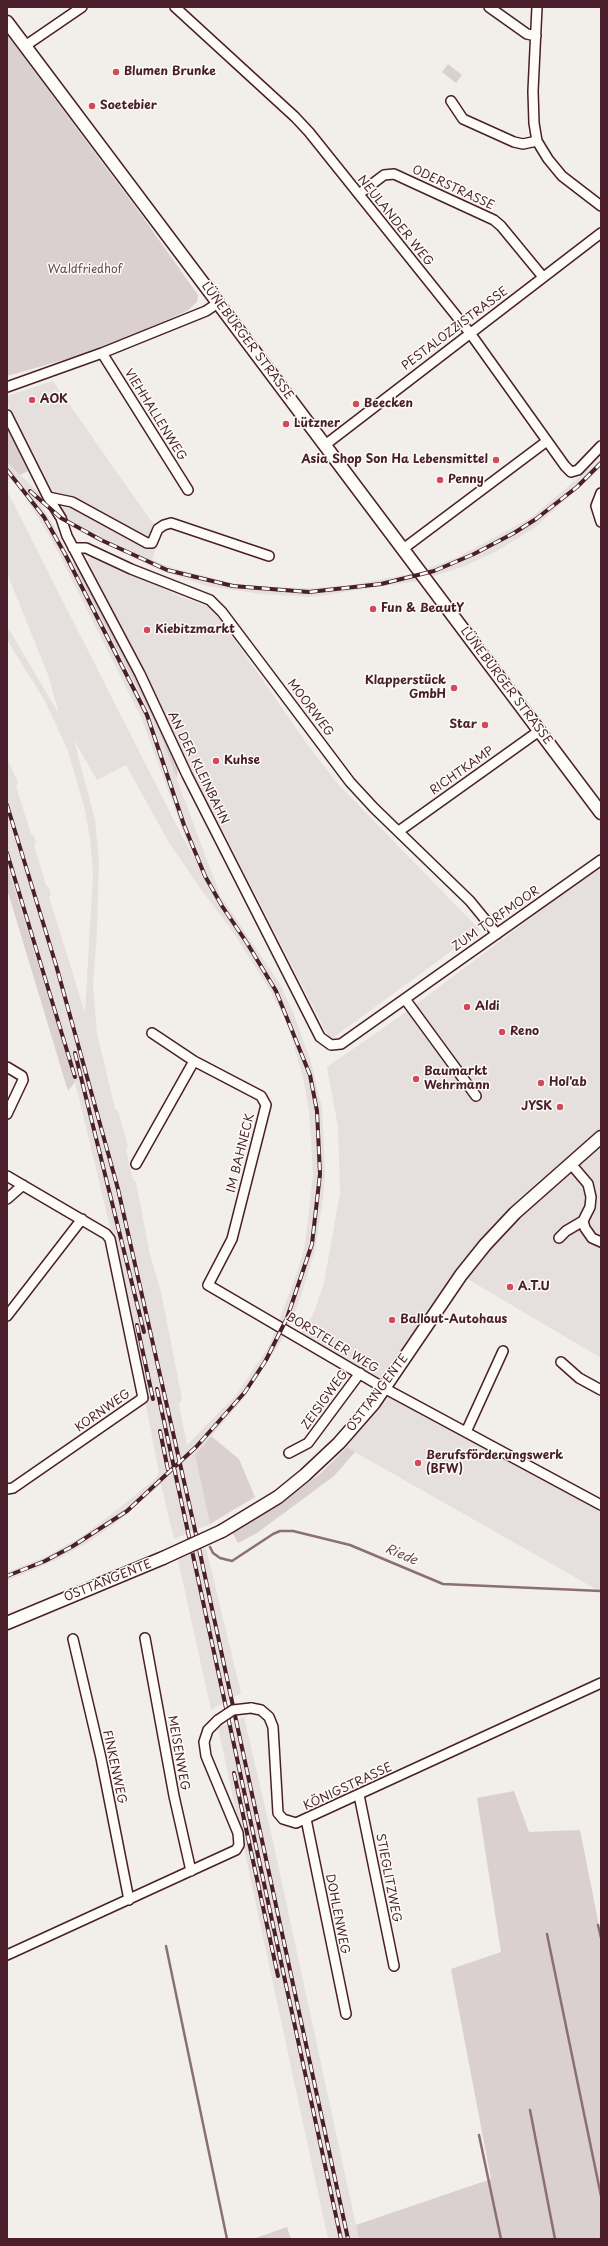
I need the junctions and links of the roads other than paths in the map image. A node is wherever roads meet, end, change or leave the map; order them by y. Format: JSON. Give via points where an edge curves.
{"nodes":[{"id":1,"x":82,"y":7,"type":"edge"},
{"id":2,"x":175,"y":7,"type":"edge"},
{"id":3,"x":489,"y":7,"type":"edge"},
{"id":4,"x":537,"y":7,"type":"edge"},
{"id":5,"x":7,"y":22,"type":"edge"},
{"id":6,"x":536,"y":36,"type":"junction"},
{"id":7,"x":26,"y":46,"type":"junction"},
{"id":8,"x":450,"y":101,"type":"dead end"},
{"id":9,"x":537,"y":141,"type":"junction"},
{"id":10,"x":359,"y":194,"type":"junction"},
{"id":11,"x":601,"y":206,"type":"edge"},
{"id":12,"x":601,"y":233,"type":"edge"},
{"id":13,"x":543,"y":277,"type":"junction"},
{"id":14,"x":218,"y":303,"type":"junction"},
{"id":15,"x":470,"y":333,"type":"junction"},
{"id":16,"x":102,"y":353,"type":"junction"},
{"id":17,"x":7,"y":387,"type":"edge"},
{"id":18,"x":7,"y":415,"type":"edge"},
{"id":19,"x":547,"y":441,"type":"junction"},
{"id":20,"x":325,"y":445,"type":"junction"},
{"id":21,"x":601,"y":446,"type":"edge"},
{"id":22,"x":188,"y":490,"type":"dead end"},
{"id":23,"x":601,"y":494,"type":"edge"},
{"id":24,"x":48,"y":497,"type":"junction"},
{"id":25,"x":601,"y":522,"type":"edge"},
{"id":26,"x":73,"y":548,"type":"junction"},
{"id":27,"x":403,"y":549,"type":"junction"},
{"id":28,"x":269,"y":556,"type":"dead end"},
{"id":29,"x":540,"y":731,"type":"junction"},
{"id":30,"x":601,"y":813,"type":"edge"},
{"id":31,"x":399,"y":831,"type":"junction"},
{"id":32,"x":601,"y":860,"type":"edge"},
{"id":33,"x":497,"y":934,"type":"junction"},
{"id":34,"x":406,"y":999,"type":"junction"},
{"id":35,"x":152,"y":1033,"type":"dead end"},
{"id":36,"x":331,"y":1045,"type":"joint"},
{"id":37,"x":194,"y":1061,"type":"junction"},
{"id":38,"x":7,"y":1067,"type":"edge"},
{"id":39,"x":476,"y":1096,"type":"dead end"},
{"id":40,"x":7,"y":1114,"type":"edge"},
{"id":41,"x":601,"y":1137,"type":"edge"},
{"id":42,"x":136,"y":1164,"type":"dead end"},
{"id":43,"x":571,"y":1164,"type":"junction"},
{"id":44,"x":7,"y":1176,"type":"edge"},
{"id":45,"x":23,"y":1185,"type":"junction"},
{"id":46,"x":7,"y":1199,"type":"edge"},
{"id":47,"x":82,"y":1219,"type":"junction"},
{"id":48,"x":583,"y":1221,"type":"junction"},
{"id":49,"x":559,"y":1238,"type":"dead end"},
{"id":50,"x":601,"y":1242,"type":"edge"},
{"id":51,"x":208,"y":1285,"type":"joint"},
{"id":52,"x":7,"y":1316,"type":"edge"},
{"id":53,"x":503,"y":1351,"type":"dead end"},
{"id":54,"x":561,"y":1362,"type":"dead end"},
{"id":55,"x":360,"y":1373,"type":"junction"},
{"id":56,"x":384,"y":1388,"type":"junction"},
{"id":57,"x":601,"y":1390,"type":"edge"},
{"id":58,"x":466,"y":1432,"type":"junction"},
{"id":59,"x":289,"y":1453,"type":"dead end"},
{"id":60,"x":7,"y":1489,"type":"edge"},
{"id":61,"x":601,"y":1505,"type":"edge"},
{"id":62,"x":7,"y":1623,"type":"edge"},
{"id":63,"x":145,"y":1638,"type":"dead end"},
{"id":64,"x":73,"y":1639,"type":"dead end"},
{"id":65,"x":601,"y":1683,"type":"edge"},
{"id":66,"x":359,"y":1795,"type":"junction"},
{"id":67,"x":306,"y":1819,"type":"junction"},
{"id":68,"x":191,"y":1871,"type":"junction"},
{"id":69,"x":129,"y":1900,"type":"junction"},
{"id":70,"x":7,"y":1955,"type":"edge"},
{"id":71,"x":394,"y":1966,"type":"dead end"},
{"id":72,"x":346,"y":2014,"type":"dead end"}],
"edges":[{"from":1,"to":7,"type":"street"},
{"from":2,"to":10,"type":"street","name":"NEULANDER WEG","via":[[295,117]]},
{"from":3,"to":6,"type":"street","via":[[527,34]]},
{"from":4,"to":6,"type":"street"},
{"from":5,"to":7,"type":"main road","name":"LÜNEBURGER STRASSE"},
{"from":6,"to":9,"type":"street","via":[[534,123]]},
{"from":7,"to":14,"type":"main road","name":"LÜNEBURGER STRASSE"},
{"from":8,"to":9,"type":"street","via":[[463,119],[514,142],[523,144]]},
{"from":9,"to":11,"type":"street","via":[[548,160],[562,176]]},
{"from":10,"to":13,"type":"street","name":"ODERSTRASSE","via":[[384,175],[394,174],[494,220]]},
{"from":10,"to":15,"type":"street","name":"NEULANDER WEG"},
{"from":12,"to":13,"type":"street","name":"PESTALOZZISTRASSE"},
{"from":13,"to":15,"type":"street","name":"PESTALOZZISTRASSE"},
{"from":14,"to":16,"type":"street"},
{"from":14,"to":20,"type":"main road","name":"LÜNEBURGER STRASSE"},
{"from":15,"to":19,"type":"street","name":"NEULANDER WEG"},
{"from":15,"to":20,"type":"street","name":"PESTALOZZISTRASSE"},
{"from":16,"to":17,"type":"street"},
{"from":16,"to":22,"type":"street","name":"VIEHHALLENWEG"},
{"from":18,"to":24,"type":"street","name":"AN DER KLEINBAHN"},
{"from":19,"to":21,"type":"street","name":"NEULANDER WEG","via":[[571,472],[582,468]]},
{"from":19,"to":27,"type":"street"},
{"from":20,"to":27,"type":"main road","name":"LÜNEBURGER STRASSE"},
{"from":23,"to":25,"type":"street","via":[[596,506]]},
{"from":24,"to":26,"type":"street","name":"AN DER KLEINBAHN","via":[[61,518]]},
{"from":24,"to":28,"type":"street","via":[[72,502],[147,543],[152,543],[158,529],[164,524],[171,523]]},
{"from":26,"to":31,"type":"street","name":"MOORWEG","via":[[86,548],[210,600],[222,612],[350,782]]},
{"from":26,"to":36,"type":"street","name":"AN DER KLEINBAHN","via":[[140,674],[187,775],[320,1037]]},
{"from":27,"to":29,"type":"main road","name":"LÜNEBURGER STRASSE"},
{"from":29,"to":30,"type":"main road","name":"LÜNEBURGER STRASSE"},
{"from":29,"to":31,"type":"street","name":"RICHTKAMP"},
{"from":31,"to":33,"type":"street","name":"MOORWEG","via":[[470,901]]},
{"from":32,"to":33,"type":"street","name":"ZUM TORFMOOR"},
{"from":33,"to":34,"type":"street","name":"ZUM TORFMOOR"},
{"from":34,"to":36,"type":"street","name":"ZUM TORFMOOR","via":[[342,1044]]},
{"from":34,"to":39,"type":"street"},
{"from":35,"to":37,"type":"street","name":"IM BAHNECK"},
{"from":37,"to":42,"type":"street"},
{"from":37,"to":51,"type":"street","name":"IM BAHNECK","via":[[261,1096],[266,1105],[232,1239]]},
{"from":38,"to":40,"type":"street","via":[[22,1076],[23,1080]]},
{"from":41,"to":43,"type":"main road","name":"OSTTANGENTE"},
{"from":43,"to":48,"type":"street","via":[[588,1184],[591,1197],[590,1208]]},
{"from":43,"to":56,"type":"main road","name":"OSTTANGENTE","via":[[515,1213],[485,1245],[461,1275]]},
{"from":44,"to":45,"type":"street"},
{"from":45,"to":46,"type":"street"},
{"from":45,"to":47,"type":"street"},
{"from":47,"to":52,"type":"street"},
{"from":47,"to":60,"type":"street","name":"KORNWEG","via":[[106,1234],[113,1244],[143,1398],[13,1488]]},
{"from":48,"to":49,"type":"street"},
{"from":48,"to":50,"type":"street","via":[[592,1238]]},
{"from":51,"to":55,"type":"street","name":"BORSTELER WEG"},
{"from":53,"to":58,"type":"street"},
{"from":54,"to":57,"type":"street","via":[[579,1378]]},
{"from":55,"to":56,"type":"street","name":"BORSTELER WEG"},
{"from":55,"to":59,"type":"street","name":"ZEISIGWEG","via":[[308,1443]]},
{"from":56,"to":58,"type":"street","name":"BORSTELER WEG"},
{"from":56,"to":62,"type":"main road","name":"OSTTANGENTE","bridge":true,"via":[[339,1443],[260,1510],[163,1558]]},
{"from":58,"to":61,"type":"street","name":"BORSTELER WEG"},
{"from":63,"to":68,"type":"street","name":"MEISENWEG","via":[[174,1796]]},
{"from":64,"to":69,"type":"street","name":"FINKENWEG","via":[[101,1758]]},
{"from":65,"to":66,"type":"street","name":"KÖNIGSTRASSE"},
{"from":66,"to":67,"type":"street","name":"KÖNIGSTRASSE"},
{"from":66,"to":71,"type":"street","name":"STIEGLITZWEG"},
{"from":67,"to":68,"type":"street","name":"KÖNIGSTRASSE","bridge":true,"via":[[289,1822],[278,1813],[273,1727],[269,1717],[261,1710],[251,1708],[233,1710],[208,1730],[204,1742],[206,1756],[238,1833],[239,1845],[232,1853]]},
{"from":67,"to":72,"type":"street","name":"DOHLENWEG"},
{"from":68,"to":69,"type":"street","name":"KÖNIGSTRASSE"},
{"from":69,"to":70,"type":"street","name":"KÖNIGSTRASSE"}]}
